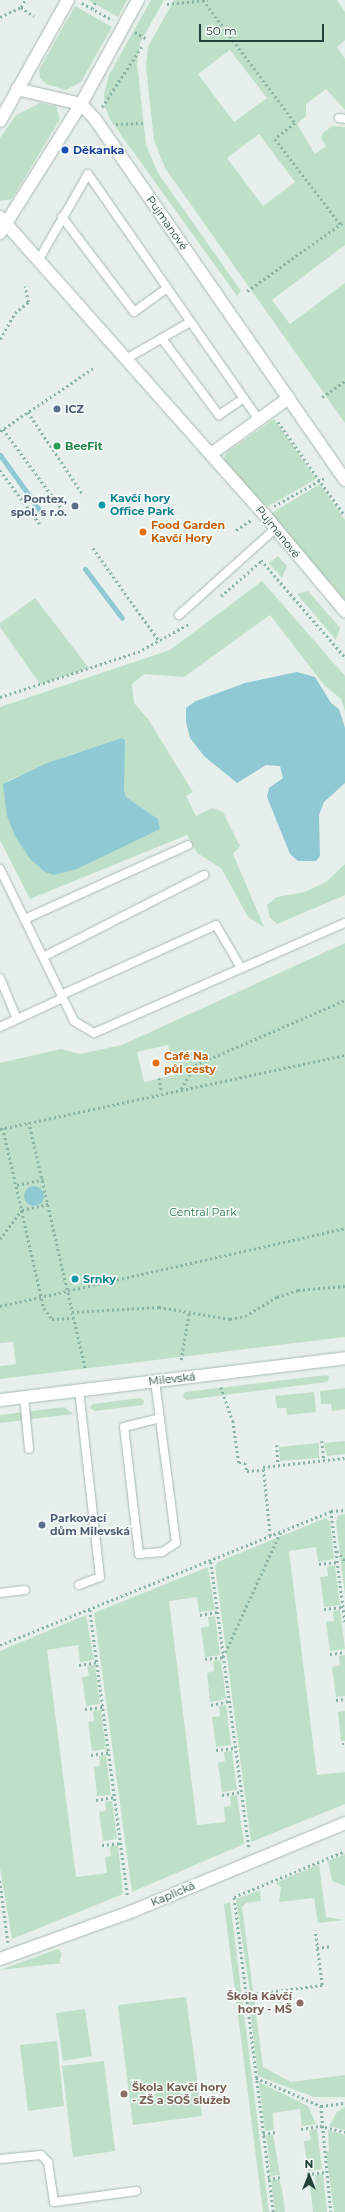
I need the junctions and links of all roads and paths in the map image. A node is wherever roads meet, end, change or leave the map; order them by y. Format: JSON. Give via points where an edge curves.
{"nodes":[{"id":1,"x":25,"y":0,"type":"edge"},
{"id":2,"x":73,"y":0,"type":"edge"},
{"id":3,"x":96,"y":0,"type":"edge"},
{"id":4,"x":138,"y":0,"type":"edge"},
{"id":5,"x":208,"y":0,"type":"edge"},
{"id":6,"x":204,"y":1,"type":"edge"},
{"id":7,"x":167,"y":4,"type":"dead end"},
{"id":8,"x":20,"y":7,"type":"junction"},
{"id":9,"x":92,"y":9,"type":"junction"},
{"id":10,"x":34,"y":16,"type":"dead end"},
{"id":11,"x":0,"y":17,"type":"edge"},
{"id":12,"x":115,"y":21,"type":"dead end"},
{"id":13,"x":134,"y":31,"type":"dead end"},
{"id":14,"x":147,"y":39,"type":"dead end"},
{"id":15,"x":142,"y":46,"type":"dead end"},
{"id":16,"x":17,"y":89,"type":"junction"},
{"id":17,"x":81,"y":104,"type":"junction"},
{"id":18,"x":104,"y":110,"type":"dead end"},
{"id":19,"x":0,"y":121,"type":"edge"},
{"id":20,"x":143,"y":123,"type":"dead end"},
{"id":21,"x":110,"y":124,"type":"dead end"},
{"id":22,"x":62,"y":217,"type":"junction"},
{"id":23,"x":345,"y":221,"type":"edge"},
{"id":24,"x":340,"y":224,"type":"junction"},
{"id":25,"x":2,"y":225,"type":"edge"},
{"id":26,"x":38,"y":261,"type":"junction"},
{"id":27,"x":25,"y":286,"type":"dead end"},
{"id":28,"x":167,"y":288,"type":"junction"},
{"id":29,"x":247,"y":291,"type":"dead end"},
{"id":30,"x":190,"y":322,"type":"junction"},
{"id":31,"x":0,"y":339,"type":"edge"},
{"id":32,"x":163,"y":340,"type":"junction"},
{"id":33,"x":126,"y":359,"type":"junction"},
{"id":34,"x":95,"y":367,"type":"dead end"},
{"id":35,"x":345,"y":381,"type":"edge"},
{"id":36,"x":322,"y":397,"type":"dead end"},
{"id":37,"x":244,"y":398,"type":"junction"},
{"id":38,"x":289,"y":398,"type":"junction"},
{"id":39,"x":270,"y":411,"type":"junction"},
{"id":40,"x":28,"y":412,"type":"junction"},
{"id":41,"x":258,"y":419,"type":"junction"},
{"id":42,"x":1,"y":430,"type":"edge"},
{"id":43,"x":211,"y":454,"type":"junction"},
{"id":44,"x":0,"y":470,"type":"edge"},
{"id":45,"x":338,"y":470,"type":"junction"},
{"id":46,"x":320,"y":480,"type":"junction"},
{"id":47,"x":345,"y":480,"type":"edge"},
{"id":48,"x":82,"y":493,"type":"dead end"},
{"id":49,"x":61,"y":508,"type":"dead end"},
{"id":50,"x":263,"y":513,"type":"junction"},
{"id":51,"x":345,"y":516,"type":"edge"},
{"id":52,"x":40,"y":524,"type":"dead end"},
{"id":53,"x":275,"y":529,"type":"junction"},
{"id":54,"x":236,"y":530,"type":"dead end"},
{"id":55,"x":93,"y":548,"type":"dead end"},
{"id":56,"x":257,"y":556,"type":"dead end"},
{"id":57,"x":261,"y":560,"type":"junction"},
{"id":58,"x":215,"y":601,"type":"dead end"},
{"id":59,"x":345,"y":611,"type":"edge"},
{"id":60,"x":179,"y":615,"type":"dead end"},
{"id":61,"x":192,"y":622,"type":"dead end"},
{"id":62,"x":160,"y":642,"type":"junction"},
{"id":63,"x":345,"y":657,"type":"edge"},
{"id":64,"x":0,"y":697,"type":"edge"},
{"id":65,"x":188,"y":845,"type":"dead end"},
{"id":66,"x":0,"y":869,"type":"edge"},
{"id":67,"x":204,"y":875,"type":"dead end"},
{"id":68,"x":25,"y":919,"type":"junction"},
{"id":69,"x":345,"y":923,"type":"edge"},
{"id":70,"x":43,"y":957,"type":"junction"},
{"id":71,"x":241,"y":968,"type":"junction"},
{"id":72,"x":0,"y":980,"type":"edge"},
{"id":73,"x":62,"y":996,"type":"junction"},
{"id":74,"x":345,"y":1000,"type":"edge"},
{"id":75,"x":17,"y":1019,"type":"junction"},
{"id":76,"x":0,"y":1027,"type":"edge"},
{"id":77,"x":345,"y":1055,"type":"edge"},
{"id":78,"x":159,"y":1078,"type":"dead end"},
{"id":79,"x":181,"y":1089,"type":"junction"},
{"id":80,"x":162,"y":1093,"type":"junction"},
{"id":81,"x":29,"y":1122,"type":"junction"},
{"id":82,"x":2,"y":1128,"type":"edge"},
{"id":83,"x":43,"y":1178,"type":"junction"},
{"id":84,"x":17,"y":1185,"type":"junction"},
{"id":85,"x":48,"y":1204,"type":"junction"},
{"id":86,"x":22,"y":1210,"type":"junction"},
{"id":87,"x":345,"y":1228,"type":"edge"},
{"id":88,"x":0,"y":1238,"type":"edge"},
{"id":89,"x":345,"y":1286,"type":"edge"},
{"id":90,"x":67,"y":1290,"type":"junction"},
{"id":91,"x":41,"y":1297,"type":"junction"},
{"id":92,"x":0,"y":1306,"type":"edge"},
{"id":93,"x":72,"y":1312,"type":"junction"},
{"id":94,"x":189,"y":1312,"type":"junction"},
{"id":95,"x":73,"y":1318,"type":"junction"},
{"id":96,"x":345,"y":1358,"type":"edge"},
{"id":97,"x":181,"y":1360,"type":"dead end"},
{"id":98,"x":86,"y":1371,"type":"dead end"},
{"id":99,"x":218,"y":1374,"type":"junction"},
{"id":100,"x":155,"y":1381,"type":"junction"},
{"id":101,"x":79,"y":1389,"type":"junction"},
{"id":102,"x":24,"y":1397,"type":"junction"},
{"id":103,"x":0,"y":1400,"type":"edge"},
{"id":104,"x":160,"y":1418,"type":"junction"},
{"id":105,"x":322,"y":1441,"type":"dead end"},
{"id":106,"x":277,"y":1445,"type":"dead end"},
{"id":107,"x":29,"y":1449,"type":"dead end"},
{"id":108,"x":345,"y":1458,"type":"edge"},
{"id":109,"x":324,"y":1460,"type":"junction"},
{"id":110,"x":278,"y":1464,"type":"junction"},
{"id":111,"x":263,"y":1470,"type":"junction"},
{"id":112,"x":345,"y":1510,"type":"edge"},
{"id":113,"x":331,"y":1511,"type":"junction"},
{"id":114,"x":281,"y":1531,"type":"junction"},
{"id":115,"x":270,"y":1536,"type":"junction"},
{"id":116,"x":336,"y":1551,"type":"junction"},
{"id":117,"x":345,"y":1561,"type":"edge"},
{"id":118,"x":211,"y":1562,"type":"junction"},
{"id":119,"x":338,"y":1562,"type":"junction"},
{"id":120,"x":319,"y":1564,"type":"dead end"},
{"id":121,"x":79,"y":1585,"type":"dead end"},
{"id":122,"x":25,"y":1590,"type":"dead end"},
{"id":123,"x":0,"y":1593,"type":"edge"},
{"id":124,"x":343,"y":1607,"type":"junction"},
{"id":125,"x":324,"y":1609,"type":"dead end"},
{"id":126,"x":90,"y":1610,"type":"junction"},
{"id":127,"x":218,"y":1612,"type":"junction"},
{"id":128,"x":200,"y":1615,"type":"dead end"},
{"id":129,"x":345,"y":1622,"type":"edge"},
{"id":130,"x":0,"y":1645,"type":"edge"},
{"id":131,"x":345,"y":1652,"type":"edge"},
{"id":132,"x":330,"y":1654,"type":"dead end"},
{"id":133,"x":223,"y":1657,"type":"junction"},
{"id":134,"x":205,"y":1659,"type":"dead end"},
{"id":135,"x":97,"y":1662,"type":"junction"},
{"id":136,"x":79,"y":1665,"type":"dead end"},
{"id":137,"x":345,"y":1699,"type":"edge"},
{"id":138,"x":336,"y":1700,"type":"dead end"},
{"id":139,"x":229,"y":1701,"type":"junction"},
{"id":140,"x":211,"y":1705,"type":"dead end"},
{"id":141,"x":103,"y":1706,"type":"junction"},
{"id":142,"x":85,"y":1709,"type":"dead end"},
{"id":143,"x":235,"y":1748,"type":"junction"},
{"id":144,"x":216,"y":1750,"type":"dead end"},
{"id":145,"x":109,"y":1752,"type":"junction"},
{"id":146,"x":91,"y":1755,"type":"dead end"},
{"id":147,"x":241,"y":1792,"type":"junction"},
{"id":148,"x":222,"y":1795,"type":"dead end"},
{"id":149,"x":115,"y":1797,"type":"junction"},
{"id":150,"x":96,"y":1800,"type":"dead end"},
{"id":151,"x":345,"y":1822,"type":"edge"},
{"id":152,"x":121,"y":1843,"type":"junction"},
{"id":153,"x":102,"y":1845,"type":"dead end"},
{"id":154,"x":248,"y":1848,"type":"dead end"},
{"id":155,"x":345,"y":1851,"type":"edge"},
{"id":156,"x":0,"y":1881,"type":"edge"},
{"id":157,"x":1,"y":1891,"type":"edge"},
{"id":158,"x":128,"y":1896,"type":"dead end"},
{"id":159,"x":315,"y":1930,"type":"dead end"},
{"id":160,"x":8,"y":1944,"type":"dead end"},
{"id":161,"x":332,"y":1946,"type":"dead end"},
{"id":162,"x":317,"y":1948,"type":"junction"},
{"id":163,"x":0,"y":1959,"type":"edge"},
{"id":164,"x":246,"y":1995,"type":"junction"},
{"id":165,"x":256,"y":2077,"type":"junction"},
{"id":166,"x":345,"y":2103,"type":"edge"},
{"id":167,"x":321,"y":2106,"type":"junction"},
{"id":168,"x":320,"y":2126,"type":"junction"},
{"id":169,"x":301,"y":2129,"type":"dead end"},
{"id":170,"x":276,"y":2132,"type":"dead end"},
{"id":171,"x":345,"y":2132,"type":"edge"},
{"id":172,"x":263,"y":2134,"type":"junction"},
{"id":173,"x":0,"y":2159,"type":"edge"},
{"id":174,"x":326,"y":2172,"type":"junction"},
{"id":175,"x":307,"y":2174,"type":"dead end"},
{"id":176,"x":282,"y":2177,"type":"dead end"},
{"id":177,"x":268,"y":2179,"type":"junction"},
{"id":178,"x":136,"y":2191,"type":"dead end"},
{"id":179,"x":273,"y":2212,"type":"edge"},
{"id":180,"x":331,"y":2212,"type":"edge"}],
"edges":[{"from":1,"to":8,"type":"path"},
{"from":2,"to":9,"type":"path"},
{"from":2,"to":16,"type":"street"},
{"from":3,"to":9,"type":"path"},
{"from":4,"to":17,"type":"street"},
{"from":5,"to":6,"type":"path"},
{"from":6,"to":7,"type":"path"},
{"from":6,"to":24,"type":"path","via":[[295,123],[275,139]]},
{"from":8,"to":10,"type":"path"},
{"from":8,"to":11,"type":"path"},
{"from":9,"to":12,"type":"path"},
{"from":13,"to":14,"type":"path"},
{"from":15,"to":18,"type":"path","via":[[102,106]]},
{"from":16,"to":17,"type":"street"},
{"from":16,"to":19,"type":"street"},
{"from":17,"to":25,"type":"street"},
{"from":17,"to":38,"type":"street","name":"Pujmanové"},
{"from":20,"to":21,"type":"path"},
{"from":22,"to":26,"type":"lane"},
{"from":22,"to":28,"type":"lane","via":[[134,312]]},
{"from":22,"to":28,"type":"lane","via":[[88,174]]},
{"from":23,"to":24,"type":"path"},
{"from":24,"to":29,"type":"path"},
{"from":25,"to":26,"type":"street","name":"Pujmanové"},
{"from":26,"to":33,"type":"street","name":"Pujmanové"},
{"from":27,"to":31,"type":"path","via":[[28,302],[16,313]]},
{"from":28,"to":30,"type":"lane"},
{"from":30,"to":32,"type":"lane"},
{"from":30,"to":37,"type":"lane"},
{"from":32,"to":33,"type":"lane"},
{"from":32,"to":37,"type":"lane","via":[[219,415]]},
{"from":33,"to":43,"type":"street","name":"Pujmanové"},
{"from":34,"to":40,"type":"path"},
{"from":35,"to":36,"type":"path"},
{"from":37,"to":41,"type":"lane"},
{"from":38,"to":39,"type":"street"},
{"from":38,"to":45,"type":"street","name":"Pujmanové"},
{"from":39,"to":41,"type":"street"},
{"from":39,"to":46,"type":"path"},
{"from":40,"to":42,"type":"path"},
{"from":40,"to":48,"type":"path"},
{"from":41,"to":43,"type":"street"},
{"from":42,"to":49,"type":"path"},
{"from":43,"to":50,"type":"street","name":"Pujmanové"},
{"from":44,"to":52,"type":"path"},
{"from":45,"to":46,"type":"path"},
{"from":45,"to":47,"type":"street","name":"Pujmanové"},
{"from":46,"to":50,"type":"path"},
{"from":46,"to":51,"type":"path"},
{"from":50,"to":53,"type":"street","name":"Pujmanové"},
{"from":50,"to":54,"type":"path"},
{"from":53,"to":59,"type":"street","name":"Pujmanové"},
{"from":53,"to":60,"type":"lane"},
{"from":55,"to":62,"type":"path"},
{"from":56,"to":57,"type":"path"},
{"from":57,"to":58,"type":"path"},
{"from":57,"to":63,"type":"path"},
{"from":61,"to":62,"type":"path"},
{"from":62,"to":64,"type":"path"},
{"from":65,"to":68,"type":"lane"},
{"from":66,"to":68,"type":"lane"},
{"from":67,"to":70,"type":"lane"},
{"from":68,"to":70,"type":"lane"},
{"from":69,"to":71,"type":"lane"},
{"from":70,"to":73,"type":"lane"},
{"from":71,"to":73,"type":"lane","via":[[94,1033],[74,1021]]},
{"from":71,"to":73,"type":"lane","via":[[216,925]]},
{"from":72,"to":75,"type":"lane"},
{"from":73,"to":75,"type":"lane"},
{"from":74,"to":79,"type":"path","via":[[195,1065]]},
{"from":75,"to":76,"type":"lane"},
{"from":77,"to":79,"type":"path","via":[[207,1087]]},
{"from":78,"to":80,"type":"path"},
{"from":79,"to":80,"type":"path"},
{"from":80,"to":81,"type":"path"},
{"from":81,"to":82,"type":"path"},
{"from":81,"to":83,"type":"path"},
{"from":82,"to":84,"type":"path"},
{"from":83,"to":84,"type":"path"},
{"from":83,"to":85,"type":"path"},
{"from":84,"to":86,"type":"path"},
{"from":85,"to":86,"type":"path"},
{"from":85,"to":90,"type":"path"},
{"from":86,"to":88,"type":"path"},
{"from":86,"to":91,"type":"path"},
{"from":87,"to":90,"type":"path"},
{"from":89,"to":94,"type":"path","via":[[320,1286],[281,1295],[238,1318]]},
{"from":90,"to":91,"type":"path"},
{"from":90,"to":93,"type":"path"},
{"from":91,"to":92,"type":"path"},
{"from":91,"to":95,"type":"path","via":[[52,1319]]},
{"from":93,"to":94,"type":"path","via":[[159,1307]]},
{"from":93,"to":95,"type":"path"},
{"from":94,"to":97,"type":"path"},
{"from":95,"to":98,"type":"path"},
{"from":96,"to":99,"type":"street","name":"Milevská"},
{"from":99,"to":100,"type":"street","name":"Milevská"},
{"from":99,"to":111,"type":"path","via":[[233,1422],[239,1463],[245,1463],[246,1471]]},
{"from":100,"to":101,"type":"street","name":"Milevská"},
{"from":100,"to":104,"type":"lane"},
{"from":101,"to":102,"type":"street","name":"Milevská"},
{"from":101,"to":121,"type":"lane","via":[[100,1577]]},
{"from":102,"to":103,"type":"street","name":"Milevská"},
{"from":102,"to":107,"type":"lane"},
{"from":104,"to":104,"type":"lane","via":[[176,1543],[162,1552],[139,1554],[124,1427]]},
{"from":105,"to":109,"type":"path"},
{"from":106,"to":110,"type":"path"},
{"from":108,"to":109,"type":"path"},
{"from":109,"to":110,"type":"path"},
{"from":110,"to":111,"type":"path"},
{"from":111,"to":115,"type":"path"},
{"from":112,"to":113,"type":"path"},
{"from":113,"to":114,"type":"path"},
{"from":113,"to":116,"type":"path"},
{"from":114,"to":115,"type":"path"},
{"from":114,"to":133,"type":"path"},
{"from":115,"to":118,"type":"path"},
{"from":116,"to":117,"type":"path"},
{"from":116,"to":119,"type":"path"},
{"from":118,"to":126,"type":"path"},
{"from":118,"to":127,"type":"path"},
{"from":119,"to":120,"type":"path"},
{"from":119,"to":124,"type":"path"},
{"from":122,"to":123,"type":"lane"},
{"from":124,"to":125,"type":"path"},
{"from":124,"to":129,"type":"path"},
{"from":126,"to":130,"type":"path"},
{"from":126,"to":135,"type":"path"},
{"from":127,"to":128,"type":"path"},
{"from":127,"to":133,"type":"path"},
{"from":131,"to":132,"type":"path"},
{"from":133,"to":134,"type":"path"},
{"from":133,"to":139,"type":"path"},
{"from":135,"to":136,"type":"path"},
{"from":135,"to":141,"type":"path"},
{"from":137,"to":138,"type":"path"},
{"from":139,"to":140,"type":"path"},
{"from":139,"to":143,"type":"path"},
{"from":141,"to":142,"type":"path"},
{"from":141,"to":145,"type":"path"},
{"from":143,"to":144,"type":"path"},
{"from":143,"to":147,"type":"path"},
{"from":145,"to":146,"type":"path"},
{"from":145,"to":149,"type":"path"},
{"from":147,"to":148,"type":"path"},
{"from":147,"to":154,"type":"path"},
{"from":149,"to":150,"type":"path"},
{"from":149,"to":152,"type":"path"},
{"from":151,"to":163,"type":"street","name":"Kaplická","via":[[91,1928]]},
{"from":152,"to":153,"type":"path"},
{"from":152,"to":158,"type":"path"},
{"from":155,"to":164,"type":"path","via":[[234,1896]]},
{"from":156,"to":157,"type":"path"},
{"from":157,"to":160,"type":"path"},
{"from":159,"to":162,"type":"path"},
{"from":161,"to":162,"type":"path"},
{"from":162,"to":164,"type":"path","via":[[322,1985]]},
{"from":164,"to":165,"type":"path"},
{"from":165,"to":167,"type":"path"},
{"from":165,"to":172,"type":"path"},
{"from":166,"to":167,"type":"path"},
{"from":167,"to":168,"type":"path"},
{"from":168,"to":169,"type":"path"},
{"from":168,"to":171,"type":"path"},
{"from":168,"to":174,"type":"path"},
{"from":170,"to":172,"type":"path"},
{"from":172,"to":177,"type":"path"},
{"from":173,"to":178,"type":"lane","via":[[41,2154],[48,2162],[54,2202]]},
{"from":174,"to":175,"type":"path"},
{"from":174,"to":180,"type":"path"},
{"from":176,"to":177,"type":"path"},
{"from":177,"to":179,"type":"path"}]}
